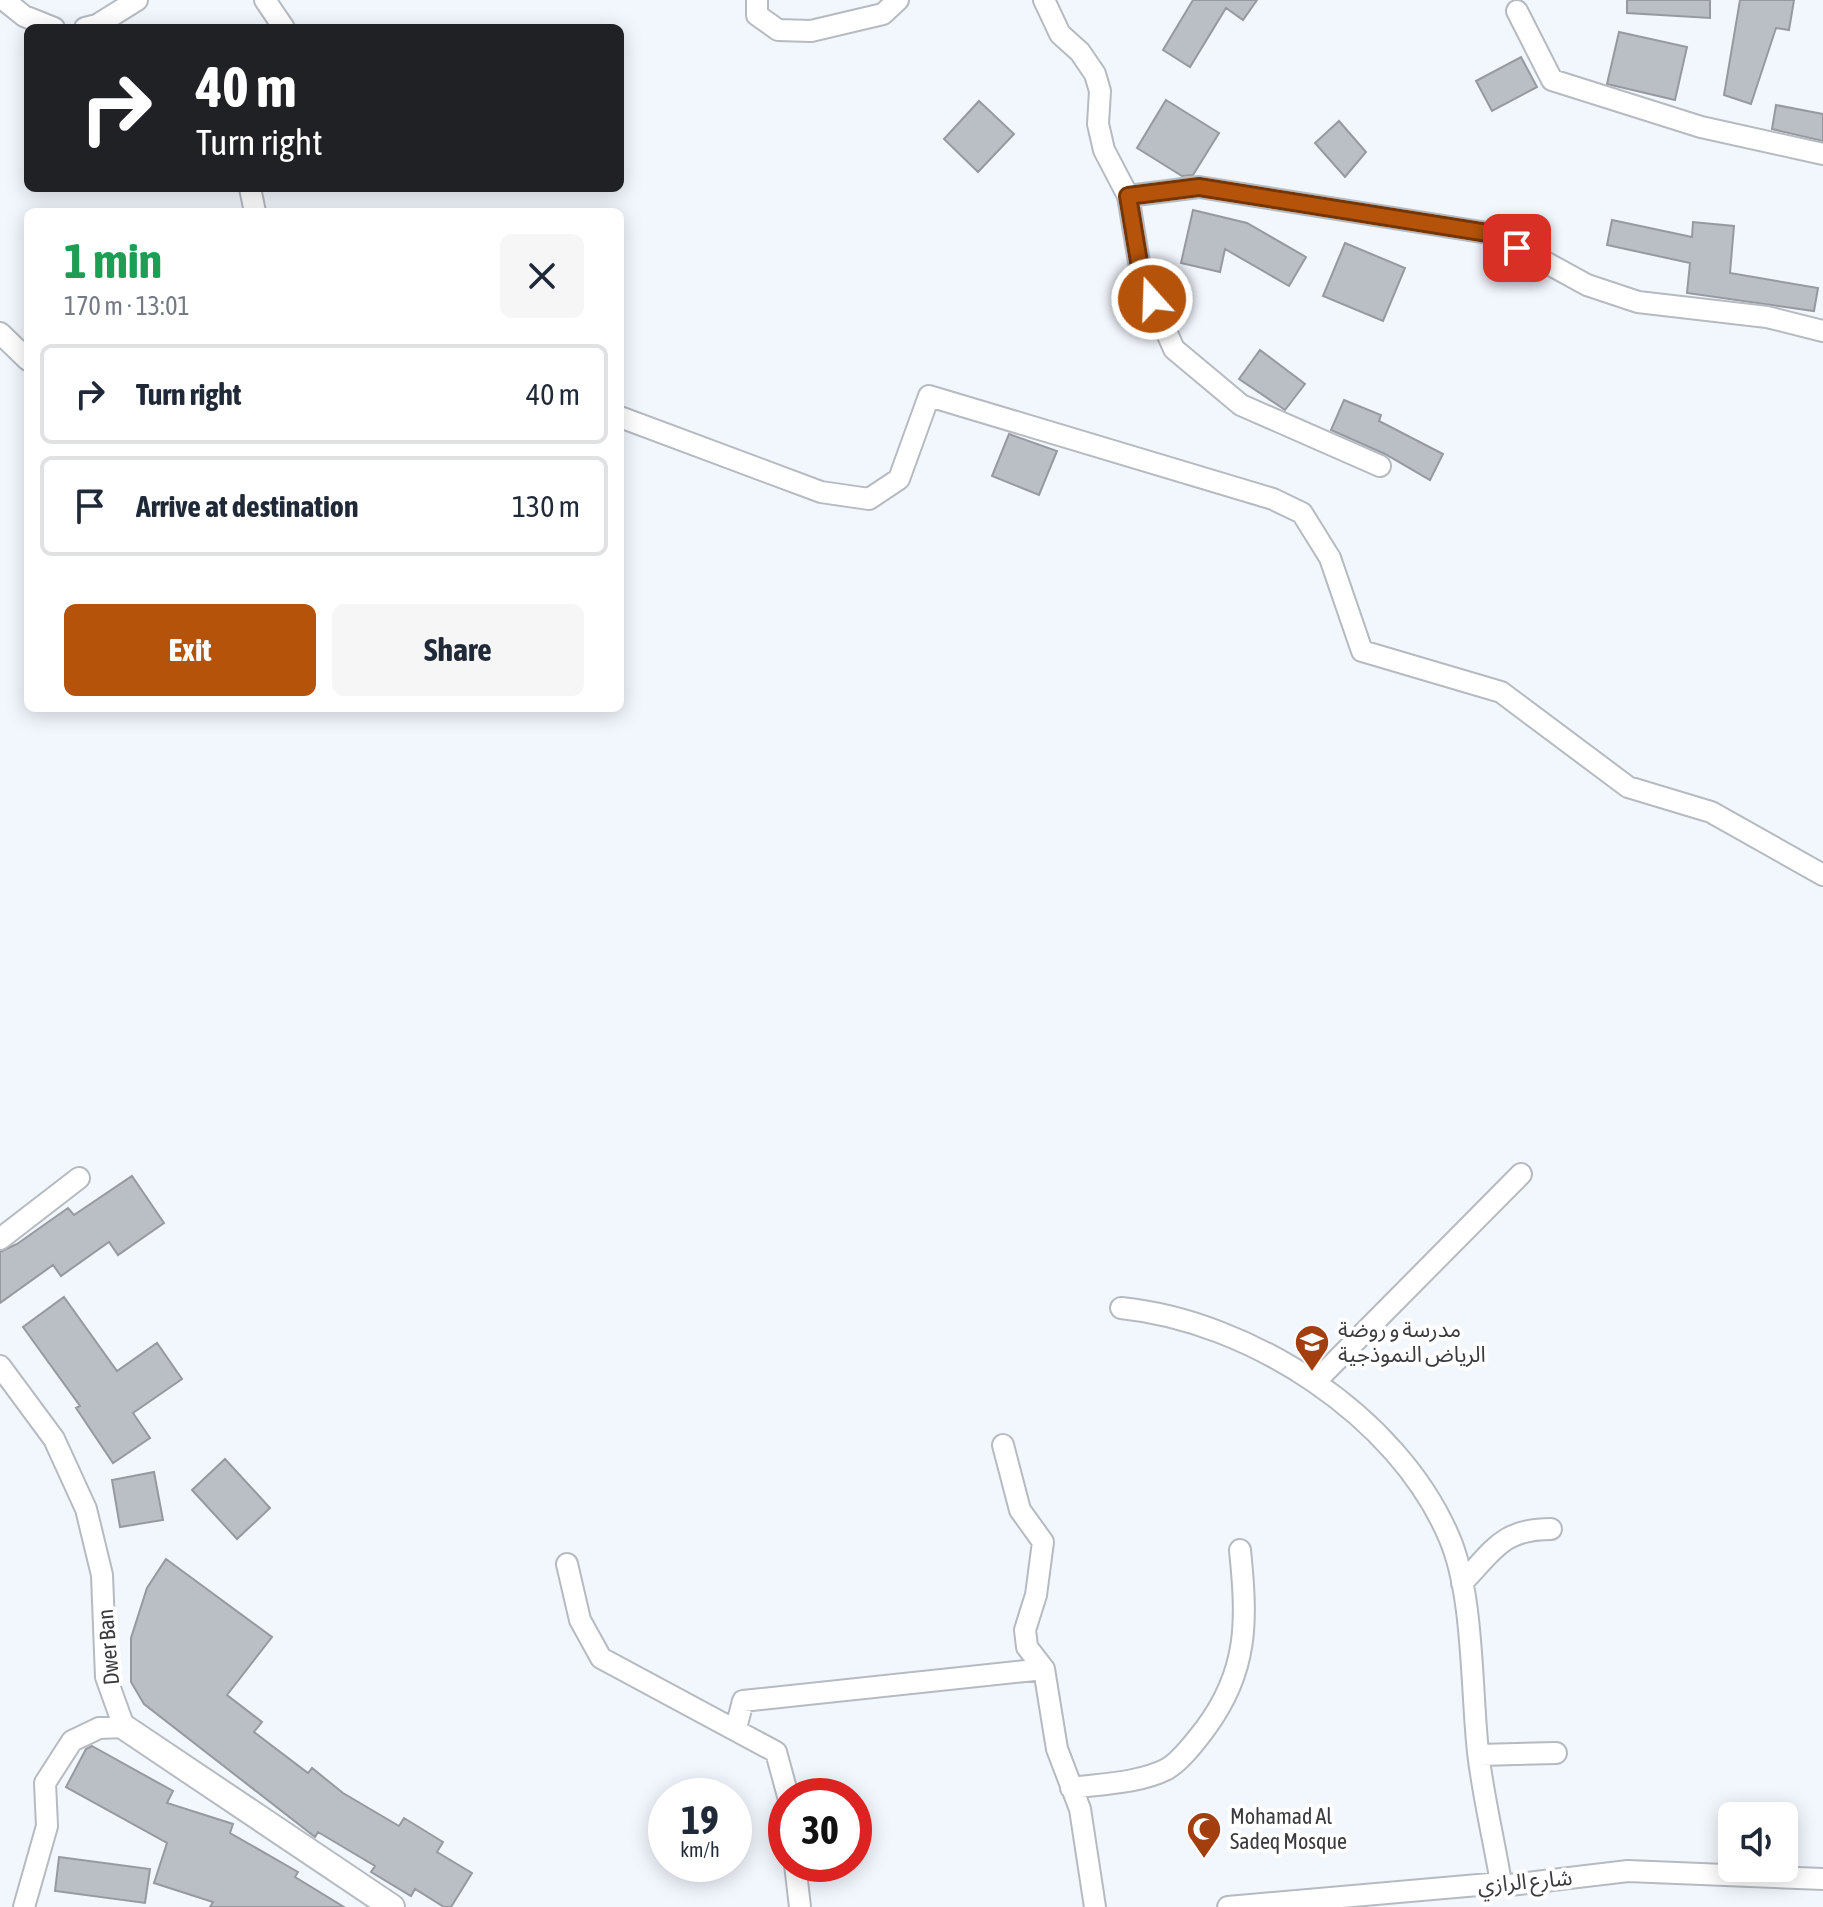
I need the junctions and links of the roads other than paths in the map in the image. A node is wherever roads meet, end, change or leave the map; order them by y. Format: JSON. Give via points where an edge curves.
{"nodes":[{"id":1,"x":4,"y":0,"type":"edge"},
{"id":2,"x":137,"y":0,"type":"edge"},
{"id":3,"x":265,"y":0,"type":"edge"},
{"id":4,"x":757,"y":0,"type":"edge"},
{"id":5,"x":898,"y":0,"type":"edge"},
{"id":6,"x":1044,"y":0,"type":"edge"},
{"id":7,"x":1517,"y":11,"type":"dead end"},
{"id":8,"x":44,"y":24,"type":"edge"},
{"id":9,"x":99,"y":24,"type":"edge"},
{"id":10,"x":281,"y":24,"type":"edge"},
{"id":11,"x":1823,"y":154,"type":"edge"},
{"id":12,"x":1128,"y":196,"type":"junction"},
{"id":13,"x":1823,"y":331,"type":"edge"},
{"id":14,"x":0,"y":333,"type":"edge"},
{"id":15,"x":24,"y":356,"type":"edge"},
{"id":16,"x":624,"y":418,"type":"edge"},
{"id":17,"x":1380,"y":466,"type":"dead end"},
{"id":18,"x":1823,"y":875,"type":"edge"},
{"id":19,"x":1521,"y":1174,"type":"dead end"},
{"id":20,"x":79,"y":1178,"type":"dead end"},
{"id":21,"x":0,"y":1239,"type":"edge"},
{"id":22,"x":1121,"y":1308,"type":"dead end"},
{"id":23,"x":0,"y":1366,"type":"edge"},
{"id":24,"x":1315,"y":1382,"type":"junction"},
{"id":25,"x":1003,"y":1445,"type":"dead end"},
{"id":26,"x":1551,"y":1529,"type":"dead end"},
{"id":27,"x":1240,"y":1550,"type":"dead end"},
{"id":28,"x":567,"y":1564,"type":"dead end"},
{"id":29,"x":1462,"y":1583,"type":"junction"},
{"id":30,"x":1044,"y":1669,"type":"junction"},
{"id":31,"x":124,"y":1727,"type":"junction"},
{"id":32,"x":736,"y":1728,"type":"junction"},
{"id":33,"x":1556,"y":1753,"type":"dead end"},
{"id":34,"x":1479,"y":1755,"type":"junction"},
{"id":35,"x":783,"y":1778,"type":"edge"},
{"id":36,"x":1071,"y":1788,"type":"junction"},
{"id":37,"x":1823,"y":1879,"type":"edge"},
{"id":38,"x":797,"y":1882,"type":"edge"},
{"id":39,"x":1501,"y":1883,"type":"junction"},
{"id":40,"x":24,"y":1907,"type":"edge"},
{"id":41,"x":392,"y":1907,"type":"edge"},
{"id":42,"x":800,"y":1907,"type":"edge"},
{"id":43,"x":1095,"y":1907,"type":"edge"},
{"id":44,"x":1228,"y":1907,"type":"edge"}],
"edges":[{"from":1,"to":8,"type":"street"},
{"from":2,"to":9,"type":"street"},
{"from":3,"to":10,"type":"street"},
{"from":4,"to":5,"type":"street","via":[[757,15],[778,30],[811,31],[883,14]]},
{"from":6,"to":12,"type":"street","via":[[1060,34],[1095,74],[1104,150]]},
{"from":7,"to":11,"type":"street","via":[[1552,80],[1701,127]]},
{"from":12,"to":13,"type":"street","via":[[1199,187],[1494,234],[1587,285],[1638,302],[1767,317]]},
{"from":12,"to":17,"type":"street","via":[[1141,274],[1174,349],[1241,405]]},
{"from":14,"to":15,"type":"street"},
{"from":16,"to":18,"type":"street","via":[[821,492],[869,499],[899,479],[929,396],[1273,499],[1302,513],[1330,558],[1362,651],[1501,692],[1628,787],[1711,812]]},
{"from":19,"to":24,"type":"street"},
{"from":20,"to":21,"type":"street"},
{"from":22,"to":24,"type":"street","via":[[1167,1313],[1250,1347]]},
{"from":23,"to":31,"type":"street","name":"Dwer Ban","via":[[54,1439],[86,1509],[102,1575],[106,1677]]},
{"from":24,"to":29,"type":"street","via":[[1372,1427],[1421,1485],[1450,1538]]},
{"from":25,"to":30,"type":"street","via":[[1020,1510],[1043,1542],[1025,1630],[1027,1647]]},
{"from":26,"to":29,"type":"street","via":[[1522,1529]]},
{"from":27,"to":36,"type":"street","via":[[1246,1631],[1225,1702],[1167,1768]]},
{"from":28,"to":32,"type":"street","via":[[580,1620],[601,1658]]},
{"from":29,"to":34,"type":"street"},
{"from":30,"to":32,"type":"street","via":[[743,1701]]},
{"from":30,"to":36,"type":"street","via":[[1057,1749]]},
{"from":31,"to":40,"type":"street","via":[[99,1728],[72,1741],[45,1783],[47,1826]]},
{"from":31,"to":41,"type":"street"},
{"from":32,"to":35,"type":"street","via":[[776,1752]]},
{"from":33,"to":34,"type":"street"},
{"from":34,"to":39,"type":"street"},
{"from":36,"to":43,"type":"street","via":[[1080,1809]]},
{"from":37,"to":39,"type":"street","name":"شارع الرازي","via":[[1628,1871]]},
{"from":38,"to":42,"type":"street"},
{"from":39,"to":44,"type":"street","name":"شارع الرازي"}]}
